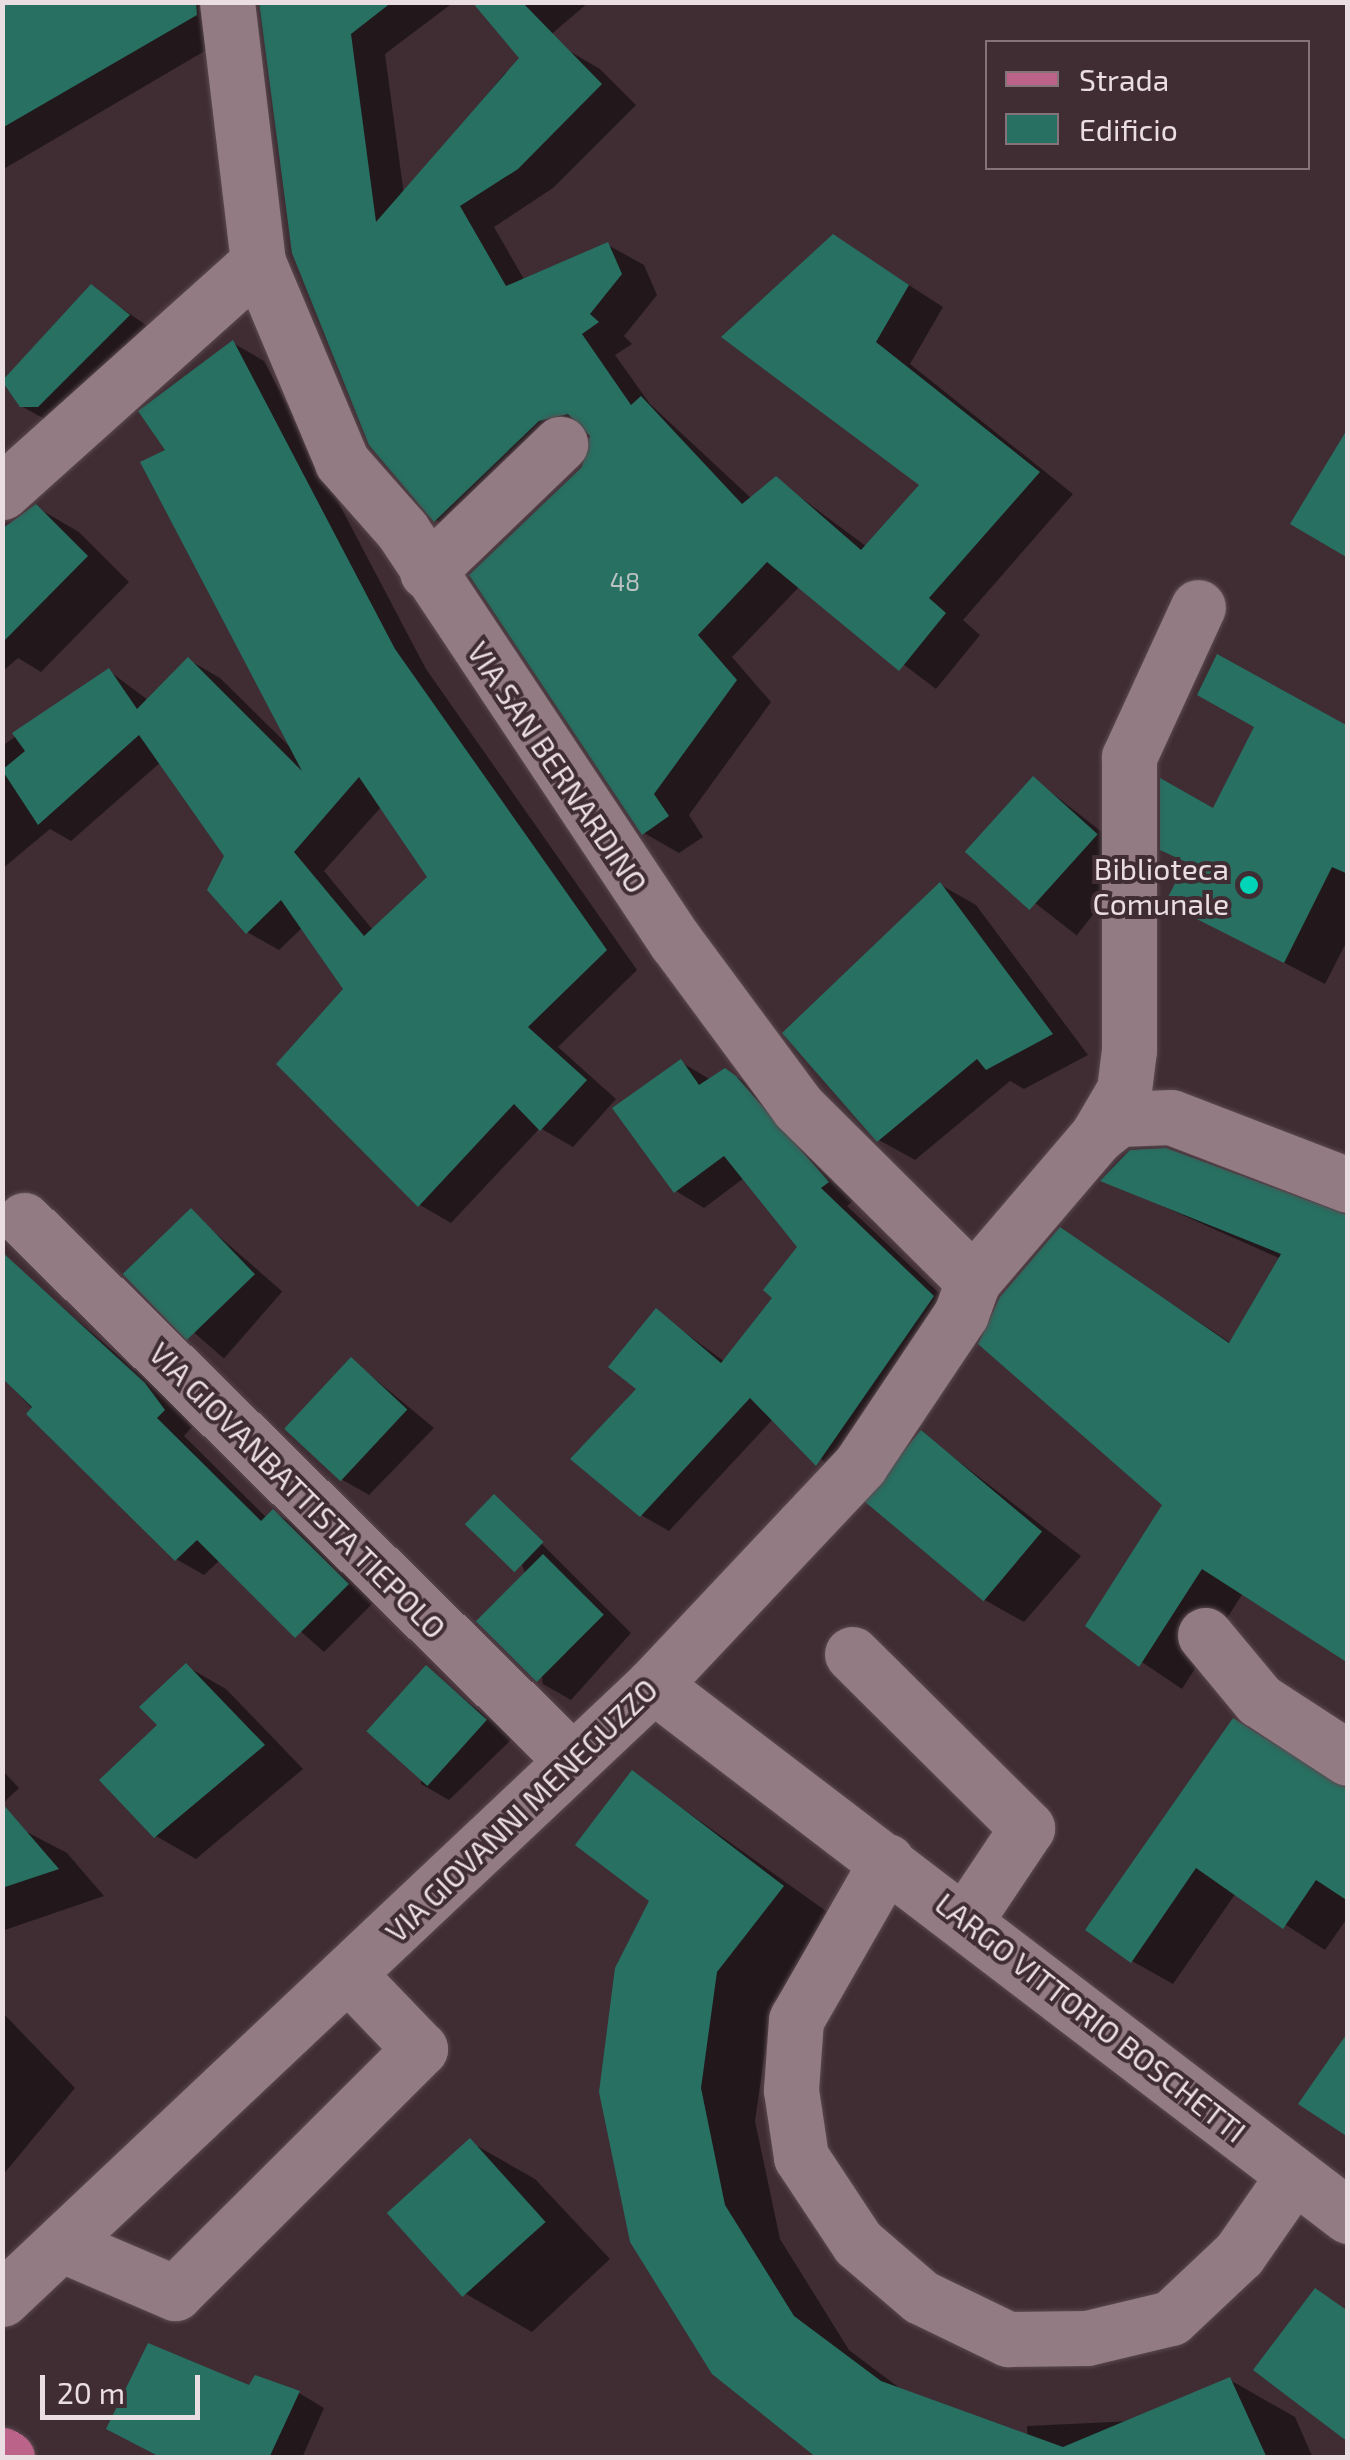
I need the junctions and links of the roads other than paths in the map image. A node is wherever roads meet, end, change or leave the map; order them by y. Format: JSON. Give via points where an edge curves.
{"nodes":[{"id":1,"x":226,"y":2,"type":"edge"},
{"id":2,"x":258,"y":262,"type":"junction"},
{"id":3,"x":560,"y":444,"type":"dead end"},
{"id":4,"x":2,"y":492,"type":"edge"},
{"id":5,"x":426,"y":572,"type":"junction"},
{"id":6,"x":1198,"y":607,"type":"dead end"},
{"id":7,"x":1097,"y":1136,"type":"junction"},
{"id":8,"x":1348,"y":1184,"type":"edge"},
{"id":9,"x":24,"y":1220,"type":"dead end"},
{"id":10,"x":972,"y":1281,"type":"junction"},
{"id":11,"x":1205,"y":1635,"type":"dead end"},
{"id":12,"x":852,"y":1654,"type":"dead end"},
{"id":13,"x":653,"y":1685,"type":"junction"},
{"id":14,"x":1348,"y":1758,"type":"edge"},
{"id":15,"x":572,"y":1760,"type":"junction"},
{"id":16,"x":886,"y":1861,"type":"junction"},
{"id":17,"x":968,"y":1918,"type":"junction"},
{"id":18,"x":348,"y":1974,"type":"junction"},
{"id":19,"x":1294,"y":2175,"type":"junction"},
{"id":20,"x":1348,"y":2216,"type":"edge"},
{"id":21,"x":62,"y":2245,"type":"junction"},
{"id":22,"x":5,"y":2290,"type":"edge"}],
"edges":[{"from":1,"to":2,"type":"street","name":"VIA SAN BERNARDINO"},
{"from":2,"to":4,"type":"street"},
{"from":2,"to":5,"type":"street","name":"VIA SAN BERNARDINO","via":[[342,462]]},
{"from":3,"to":5,"type":"street"},
{"from":5,"to":10,"type":"street","name":"VIA SAN BERNARDINO","via":[[798,1107]]},
{"from":6,"to":7,"type":"street","via":[[1129,757],[1130,1050],[1124,1090]]},
{"from":7,"to":8,"type":"street","via":[[1118,1119],[1171,1116]]},
{"from":7,"to":10,"type":"street"},
{"from":9,"to":15,"type":"street","name":"VIA GIOVANBATTISTA TIEPOLO"},
{"from":10,"to":13,"type":"street","name":"VIA GIOVANNI MENEGUZZO","via":[[961,1314],[860,1464]]},
{"from":11,"to":14,"type":"street","via":[[1259,1700]]},
{"from":12,"to":17,"type":"street","via":[[1027,1828]]},
{"from":13,"to":15,"type":"street","name":"VIA GIOVANNI MENEGUZZO"},
{"from":13,"to":16,"type":"street","name":"LARGO VITTORIO BOSCHETTI"},
{"from":15,"to":18,"type":"street","name":"VIA GIOVANNI MENEGUZZO"},
{"from":16,"to":17,"type":"street","name":"LARGO VITTORIO BOSCHETTI"},
{"from":16,"to":19,"type":"street","via":[[796,2020],[791,2090],[801,2157],[858,2243],[921,2297],[1008,2339],[1087,2338],[1172,2318],[1239,2254]]},
{"from":17,"to":19,"type":"street","name":"LARGO VITTORIO BOSCHETTI"},
{"from":18,"to":21,"type":"street","name":"VIA GIOVANNI MENEGUZZO"},
{"from":18,"to":21,"type":"street","via":[[420,2049],[175,2293]]},
{"from":19,"to":20,"type":"street","name":"LARGO VITTORIO BOSCHETTI"},
{"from":21,"to":22,"type":"street","name":"VIA GIOVANNI MENEGUZZO"}]}
